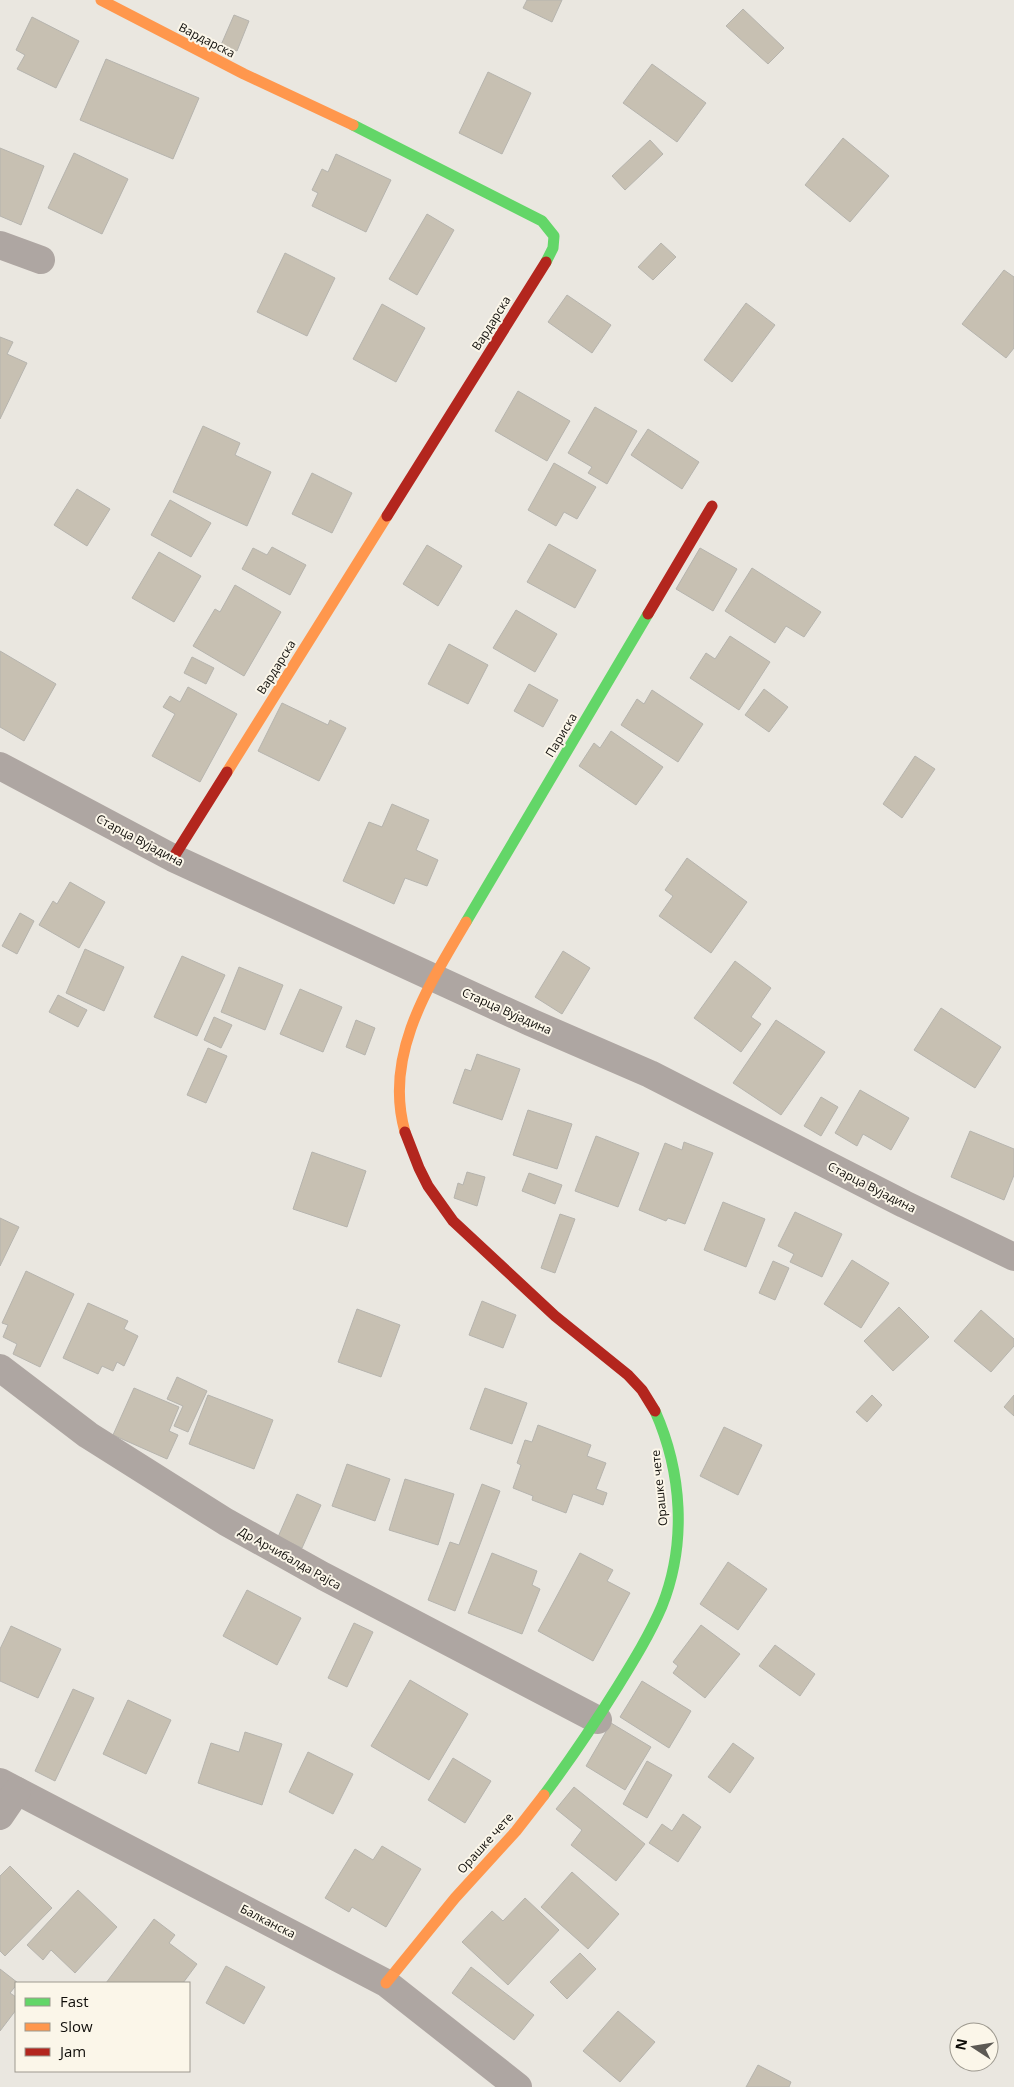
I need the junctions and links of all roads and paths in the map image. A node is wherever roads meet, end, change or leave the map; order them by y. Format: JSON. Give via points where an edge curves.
{"nodes":[{"id":1,"x":101,"y":0,"type":"edge"},
{"id":2,"x":0,"y":245,"type":"edge"},
{"id":3,"x":41,"y":260,"type":"dead end"},
{"id":4,"x":712,"y":506,"type":"dead end"},
{"id":5,"x":0,"y":766,"type":"edge"},
{"id":6,"x":172,"y":858,"type":"junction"},
{"id":7,"x":433,"y":978,"type":"junction"},
{"id":8,"x":1014,"y":1257,"type":"edge"},
{"id":9,"x":0,"y":1368,"type":"edge"},
{"id":10,"x":598,"y":1720,"type":"junction"},
{"id":11,"x":9,"y":1787,"type":"edge"},
{"id":12,"x":0,"y":1816,"type":"edge"},
{"id":13,"x":386,"y":1983,"type":"junction"},
{"id":14,"x":518,"y":2087,"type":"edge"}],
"edges":[{"from":1,"to":6,"type":"street","name":"Вардарска","via":[[244,74],[535,216],[547,224],[555,240],[549,257]]},
{"from":2,"to":3,"type":"street"},
{"from":4,"to":7,"type":"street","name":"Париска"},
{"from":5,"to":6,"type":"street","name":"Старца Вујадина"},
{"from":6,"to":7,"type":"street","name":"Старца Вујадина"},
{"from":7,"to":8,"type":"street","name":"Старца Вујадина","via":[[650,1074]]},
{"from":7,"to":10,"type":"street","name":"Орашке чете","via":[[403,1050],[398,1078],[402,1120],[416,1162],[448,1216],[511,1276],[642,1390],[666,1433],[673,1461],[678,1536],[671,1578],[652,1630]]},
{"from":9,"to":10,"type":"street","name":"Др Арчибалда Рајса","via":[[88,1435],[226,1522]]},
{"from":10,"to":13,"type":"street","name":"Орашке чете","via":[[523,1822]]},
{"from":11,"to":12,"type":"street"},
{"from":11,"to":13,"type":"street","name":"Балканска"},
{"from":13,"to":14,"type":"street","name":"Балканска"}]}
